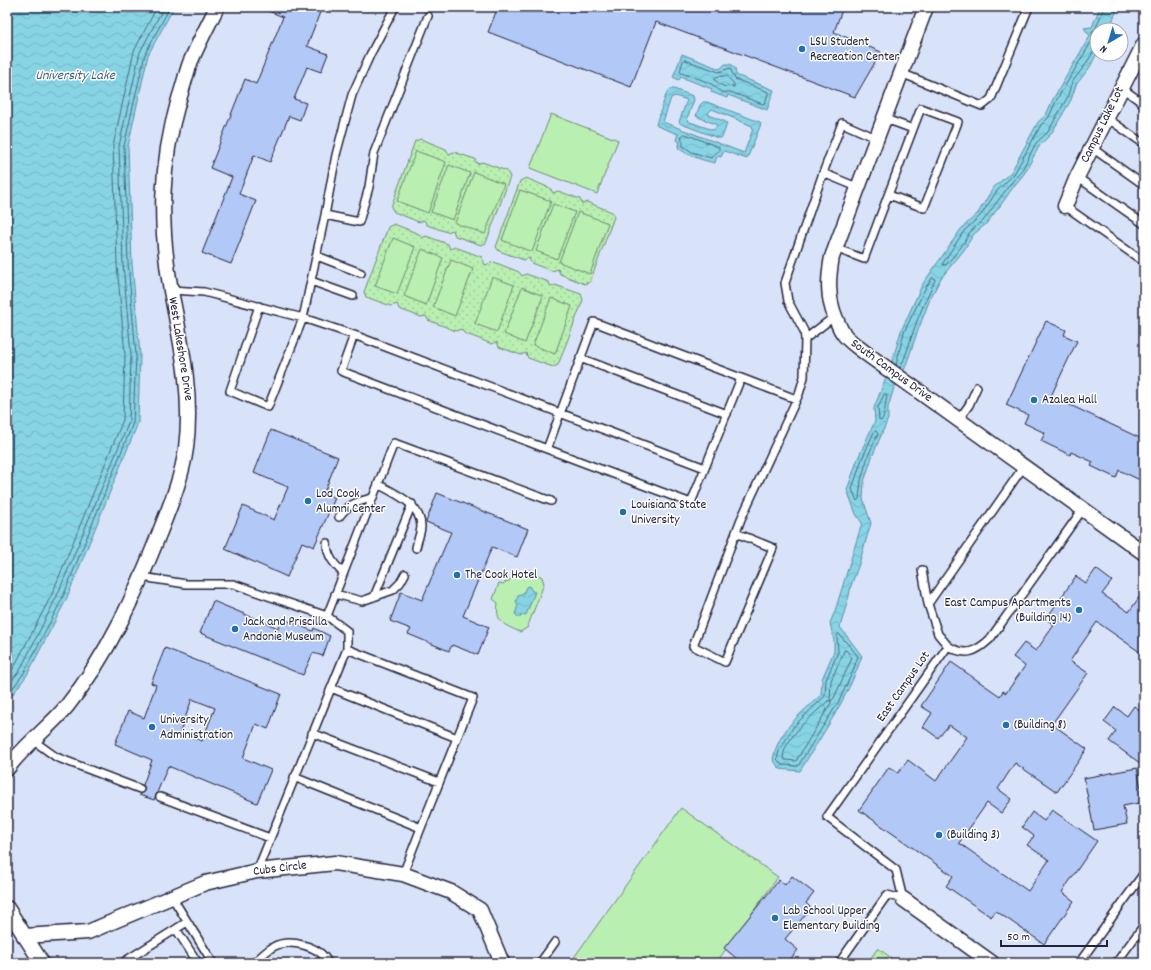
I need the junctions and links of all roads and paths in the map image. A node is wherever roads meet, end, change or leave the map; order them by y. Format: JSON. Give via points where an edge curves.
{"nodes":[{"id":1,"x":217,"y":7,"type":"edge"},
{"id":2,"x":395,"y":7,"type":"edge"},
{"id":3,"x":926,"y":7,"type":"edge"},
{"id":4,"x":1029,"y":7,"type":"edge"},
{"id":5,"x":428,"y":16,"type":"dead end"},
{"id":6,"x":1144,"y":44,"type":"edge"},
{"id":7,"x":1140,"y":61,"type":"edge"},
{"id":8,"x":901,"y":73,"type":"junction"},
{"id":9,"x":1122,"y":88,"type":"junction"},
{"id":10,"x":1144,"y":104,"type":"edge"},
{"id":11,"x":883,"y":118,"type":"junction"},
{"id":12,"x":1107,"y":118,"type":"junction"},
{"id":13,"x":912,"y":129,"type":"junction"},
{"id":14,"x":876,"y":138,"type":"junction"},
{"id":15,"x":1144,"y":144,"type":"edge"},
{"id":16,"x":1092,"y":148,"type":"junction"},
{"id":17,"x":823,"y":173,"type":"junction"},
{"id":18,"x":1077,"y":177,"type":"junction"},
{"id":19,"x":1144,"y":185,"type":"edge"},
{"id":20,"x":857,"y":187,"type":"junction"},
{"id":21,"x":889,"y":195,"type":"junction"},
{"id":22,"x":1065,"y":206,"type":"joint"},
{"id":23,"x":325,"y":215,"type":"junction"},
{"id":24,"x":1144,"y":224,"type":"edge"},
{"id":25,"x":835,"y":248,"type":"junction"},
{"id":26,"x":316,"y":256,"type":"junction"},
{"id":27,"x":1144,"y":262,"type":"edge"},
{"id":28,"x":361,"y":273,"type":"dead end"},
{"id":29,"x":311,"y":281,"type":"junction"},
{"id":30,"x":171,"y":290,"type":"junction"},
{"id":31,"x":353,"y":296,"type":"dead end"},
{"id":32,"x":259,"y":306,"type":"junction"},
{"id":33,"x":835,"y":316,"type":"junction"},
{"id":34,"x":303,"y":318,"type":"junction"},
{"id":35,"x":354,"y":335,"type":"junction"},
{"id":36,"x":805,"y":338,"type":"junction"},
{"id":37,"x":580,"y":358,"type":"junction"},
{"id":38,"x":741,"y":378,"type":"junction"},
{"id":39,"x":977,"y":387,"type":"dead end"},
{"id":40,"x":796,"y":399,"type":"junction"},
{"id":41,"x":560,"y":412,"type":"junction"},
{"id":42,"x":727,"y":414,"type":"junction"},
{"id":43,"x":959,"y":419,"type":"junction"},
{"id":44,"x":547,"y":449,"type":"junction"},
{"id":45,"x":1024,"y":466,"type":"junction"},
{"id":46,"x":705,"y":468,"type":"junction"},
{"id":47,"x":378,"y":484,"type":"junction"},
{"id":48,"x":372,"y":498,"type":"junction"},
{"id":49,"x":551,"y":501,"type":"dead end"},
{"id":50,"x":412,"y":504,"type":"junction"},
{"id":51,"x":1083,"y":509,"type":"junction"},
{"id":52,"x":339,"y":517,"type":"dead end"},
{"id":53,"x":736,"y":533,"type":"junction"},
{"id":54,"x":327,"y":543,"type":"dead end"},
{"id":55,"x":416,"y":548,"type":"dead end"},
{"id":56,"x":1144,"y":553,"type":"edge"},
{"id":57,"x":922,"y":570,"type":"dead end"},
{"id":58,"x":344,"y":573,"type":"junction"},
{"id":59,"x":405,"y":574,"type":"dead end"},
{"id":60,"x":142,"y":577,"type":"junction"},
{"id":61,"x":335,"y":594,"type":"junction"},
{"id":62,"x":374,"y":597,"type":"junction"},
{"id":63,"x":928,"y":604,"type":"junction"},
{"id":64,"x":327,"y":616,"type":"junction"},
{"id":65,"x":948,"y":646,"type":"junction"},
{"id":66,"x":347,"y":649,"type":"junction"},
{"id":67,"x":331,"y":688,"type":"junction"},
{"id":68,"x":312,"y":733,"type":"junction"},
{"id":69,"x":457,"y":738,"type":"junction"},
{"id":70,"x":34,"y":741,"type":"junction"},
{"id":71,"x":7,"y":769,"type":"edge"},
{"id":72,"x":294,"y":777,"type":"junction"},
{"id":73,"x":439,"y":782,"type":"junction"},
{"id":74,"x":140,"y":789,"type":"dead end"},
{"id":75,"x":160,"y":797,"type":"dead end"},
{"id":76,"x":421,"y":828,"type":"junction"},
{"id":77,"x":270,"y":838,"type":"junction"},
{"id":78,"x":258,"y":871,"type":"junction"},
{"id":79,"x":403,"y":874,"type":"junction"},
{"id":80,"x":1144,"y":874,"type":"edge"},
{"id":81,"x":172,"y":897,"type":"junction"},
{"id":82,"x":903,"y":899,"type":"junction"},
{"id":83,"x":7,"y":908,"type":"edge"},
{"id":84,"x":187,"y":922,"type":"junction"},
{"id":85,"x":1144,"y":925,"type":"edge"},
{"id":86,"x":176,"y":929,"type":"junction"},
{"id":87,"x":24,"y":936,"type":"junction"},
{"id":88,"x":555,"y":942,"type":"dead end"},
{"id":89,"x":42,"y":963,"type":"edge"},
{"id":90,"x":122,"y":963,"type":"edge"},
{"id":91,"x":191,"y":963,"type":"edge"},
{"id":92,"x":213,"y":963,"type":"edge"},
{"id":93,"x":254,"y":963,"type":"edge"},
{"id":94,"x":328,"y":963,"type":"edge"},
{"id":95,"x":502,"y":963,"type":"edge"},
{"id":96,"x":540,"y":963,"type":"edge"},
{"id":97,"x":839,"y":963,"type":"edge"},
{"id":98,"x":992,"y":963,"type":"edge"},
{"id":99,"x":1079,"y":963,"type":"edge"},
{"id":100,"x":1116,"y":963,"type":"edge"}],
"edges":[{"from":1,"to":30,"type":"street","name":"West Lakeshore Drive","via":[[190,63],[169,139],[162,203]]},
{"from":2,"to":23,"type":"lane","via":[[352,95],[336,155]]},
{"from":3,"to":8,"type":"street","name":"South Campus Drive"},
{"from":4,"to":8,"type":"lane","via":[[991,100],[982,106]]},
{"from":5,"to":23,"type":"lane","via":[[374,153],[369,187],[359,222]]},
{"from":6,"to":7,"type":"street","name":"Campus Lake Lot"},
{"from":7,"to":9,"type":"street","name":"Campus Lake Lot"},
{"from":8,"to":11,"type":"street","name":"South Campus Drive"},
{"from":9,"to":10,"type":"lane"},
{"from":9,"to":12,"type":"street","name":"Campus Lake Lot"},
{"from":11,"to":13,"type":"lane"},
{"from":11,"to":14,"type":"street","name":"South Campus Drive"},
{"from":12,"to":15,"type":"lane"},
{"from":12,"to":16,"type":"street","name":"Campus Lake Lot"},
{"from":13,"to":21,"type":"lane"},
{"from":13,"to":21,"type":"lane","via":[[921,108],[958,122],[924,208]]},
{"from":14,"to":17,"type":"lane","via":[[842,123]]},
{"from":14,"to":20,"type":"street","name":"South Campus Drive"},
{"from":16,"to":18,"type":"street","name":"Campus Lake Lot"},
{"from":16,"to":19,"type":"lane"},
{"from":17,"to":20,"type":"lane"},
{"from":17,"to":36,"type":"lane","via":[[786,283],[788,302],[804,331]]},
{"from":18,"to":22,"type":"street","name":"Campus Lake Lot"},
{"from":18,"to":24,"type":"lane"},
{"from":20,"to":25,"type":"street","name":"South Campus Drive"},
{"from":21,"to":25,"type":"lane","via":[[864,259]]},
{"from":22,"to":27,"type":"lane"},
{"from":23,"to":26,"type":"lane"},
{"from":25,"to":33,"type":"street","name":"South Campus Drive","via":[[828,279]]},
{"from":26,"to":28,"type":"lane"},
{"from":26,"to":29,"type":"lane"},
{"from":29,"to":31,"type":"lane"},
{"from":29,"to":34,"type":"lane"},
{"from":30,"to":32,"type":"lane","via":[[204,292]]},
{"from":30,"to":60,"type":"street","name":"West Lakeshore Drive","via":[[189,397],[187,443],[173,499]]},
{"from":32,"to":34,"type":"lane"},
{"from":32,"to":34,"type":"lane","via":[[230,391],[268,407]]},
{"from":33,"to":36,"type":"lane"},
{"from":33,"to":43,"type":"street","name":"South Campus Drive","via":[[847,339]]},
{"from":34,"to":35,"type":"lane"},
{"from":35,"to":41,"type":"lane"},
{"from":35,"to":44,"type":"lane","via":[[341,371]]},
{"from":36,"to":40,"type":"lane","via":[[804,377]]},
{"from":37,"to":38,"type":"lane","via":[[594,322]]},
{"from":37,"to":41,"type":"lane"},
{"from":37,"to":42,"type":"lane"},
{"from":38,"to":40,"type":"lane"},
{"from":38,"to":42,"type":"lane"},
{"from":39,"to":43,"type":"lane"},
{"from":40,"to":53,"type":"lane"},
{"from":41,"to":44,"type":"lane"},
{"from":41,"to":46,"type":"lane"},
{"from":42,"to":46,"type":"lane"},
{"from":43,"to":45,"type":"street","name":"South Campus Drive"},
{"from":44,"to":46,"type":"lane","via":[[692,503]]},
{"from":45,"to":51,"type":"street","name":"South Campus Drive"},
{"from":45,"to":63,"type":"lane"},
{"from":47,"to":48,"type":"lane"},
{"from":47,"to":49,"type":"lane","via":[[394,443]]},
{"from":47,"to":50,"type":"lane"},
{"from":48,"to":52,"type":"lane","via":[[357,502],[344,510]]},
{"from":48,"to":58,"type":"lane"},
{"from":50,"to":55,"type":"lane","via":[[418,512],[421,527]]},
{"from":50,"to":62,"type":"lane"},
{"from":51,"to":56,"type":"street","name":"South Campus Drive"},
{"from":51,"to":65,"type":"lane","name":"East Campus Lot","via":[[990,639],[975,651],[965,652]]},
{"from":53,"to":53,"type":"lane","via":[[693,646],[725,662],[773,548]]},
{"from":54,"to":58,"type":"lane","via":[[327,551],[333,562]]},
{"from":57,"to":63,"type":"lane"},
{"from":58,"to":61,"type":"lane"},
{"from":59,"to":62,"type":"lane","via":[[393,590]]},
{"from":60,"to":64,"type":"lane","via":[[186,584],[233,584]]},
{"from":60,"to":70,"type":"street","name":"West Lakeshore Drive","via":[[96,664],[66,707]]},
{"from":61,"to":62,"type":"lane","via":[[362,600]]},
{"from":61,"to":64,"type":"lane"},
{"from":63,"to":65,"type":"lane","via":[[938,634]]},
{"from":64,"to":66,"type":"lane","via":[[347,631]]},
{"from":65,"to":82,"type":"lane","name":"East Campus Lot","via":[[827,817],[896,870]]},
{"from":66,"to":67,"type":"lane"},
{"from":66,"to":69,"type":"lane","via":[[473,698]]},
{"from":67,"to":68,"type":"lane"},
{"from":67,"to":69,"type":"lane"},
{"from":68,"to":72,"type":"lane"},
{"from":68,"to":73,"type":"lane"},
{"from":69,"to":73,"type":"lane"},
{"from":70,"to":71,"type":"street","name":"West Lakeshore Drive"},
{"from":70,"to":74,"type":"lane","via":[[56,757]]},
{"from":72,"to":76,"type":"lane"},
{"from":72,"to":77,"type":"lane"},
{"from":73,"to":76,"type":"lane"},
{"from":75,"to":77,"type":"lane"},
{"from":76,"to":79,"type":"lane"},
{"from":77,"to":78,"type":"lane"},
{"from":78,"to":79,"type":"street","name":"Cubs Circle","via":[[335,863]]},
{"from":78,"to":81,"type":"street","name":"Cubs Circle","via":[[205,883]]},
{"from":79,"to":95,"type":"street","name":"Cubs Circle","via":[[452,892],[480,910]]},
{"from":80,"to":99,"type":"lane"},
{"from":81,"to":84,"type":"lane"},
{"from":81,"to":87,"type":"street","name":"Cubs Circle","via":[[88,932]]},
{"from":82,"to":97,"type":"lane","via":[[886,895]]},
{"from":82,"to":98,"type":"street"},
{"from":83,"to":87,"type":"street"},
{"from":84,"to":86,"type":"lane"},
{"from":84,"to":92,"type":"lane"},
{"from":85,"to":100,"type":"lane"},
{"from":86,"to":90,"type":"lane"},
{"from":86,"to":91,"type":"lane","via":[[196,960]]},
{"from":87,"to":89,"type":"street"},
{"from":88,"to":96,"type":"lane"},
{"from":93,"to":94,"type":"lane","via":[[274,947],[283,944],[302,944],[317,951]]}]}
